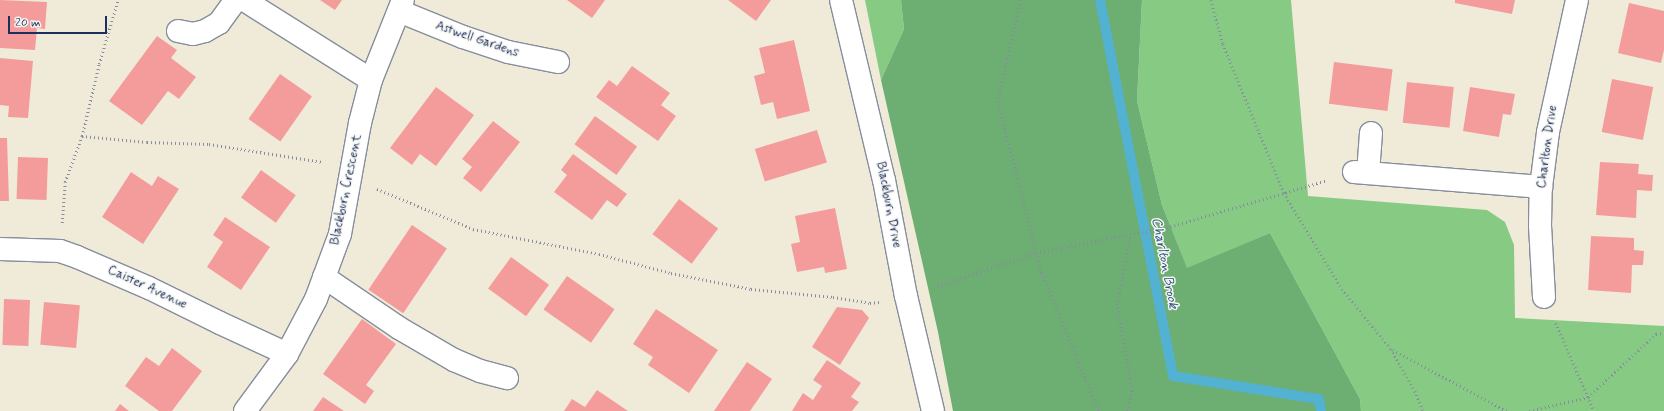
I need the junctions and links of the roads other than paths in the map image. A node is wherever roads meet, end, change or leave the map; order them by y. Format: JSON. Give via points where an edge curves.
{"nodes":[{"id":1,"x":236,"y":0,"type":"edge"},
{"id":2,"x":244,"y":0,"type":"edge"},
{"id":3,"x":841,"y":0,"type":"edge"},
{"id":4,"x":1577,"y":0,"type":"edge"},
{"id":5,"x":401,"y":5,"type":"edge"},
{"id":6,"x":178,"y":31,"type":"dead end"},
{"id":7,"x":558,"y":62,"type":"dead end"},
{"id":8,"x":371,"y":80,"type":"junction"},
{"id":9,"x":1371,"y":134,"type":"dead end"},
{"id":10,"x":1541,"y":187,"type":"junction"},
{"id":11,"x":0,"y":249,"type":"edge"},
{"id":12,"x":324,"y":277,"type":"junction"},
{"id":13,"x":1544,"y":297,"type":"road end"},
{"id":14,"x":287,"y":354,"type":"junction"},
{"id":15,"x":507,"y":378,"type":"dead end"},
{"id":16,"x":245,"y":411,"type":"edge"},
{"id":17,"x":933,"y":411,"type":"edge"}],
"edges":[{"from":1,"to":6,"type":"street","via":[[219,23],[205,31],[193,34]]},
{"from":2,"to":8,"type":"street"},
{"from":3,"to":17,"type":"street","name":"Blackburn Drive","via":[[884,180],[906,296]]},
{"from":4,"to":10,"type":"street","name":"Charlton Drive","via":[[1548,132]]},
{"from":5,"to":7,"type":"street","name":"Astwell Gardens","via":[[463,37],[508,52]]},
{"from":5,"to":8,"type":"street","name":"Blackburn Crescent"},
{"from":8,"to":12,"type":"street","name":"Blackburn Crescent","via":[[360,123],[340,234]]},
{"from":9,"to":10,"type":"street","via":[[1361,172]]},
{"from":10,"to":13,"type":"street","name":"Charlton Drive","via":[[1540,226]]},
{"from":11,"to":14,"type":"street","name":"Caister Avenue","via":[[60,251],[77,257],[149,288]]},
{"from":12,"to":14,"type":"street","name":"Blackburn Crescent","via":[[316,299]]},
{"from":12,"to":15,"type":"street","via":[[399,328],[454,360],[480,371]]},
{"from":14,"to":16,"type":"street","name":"Blackburn Crescent"}]}
